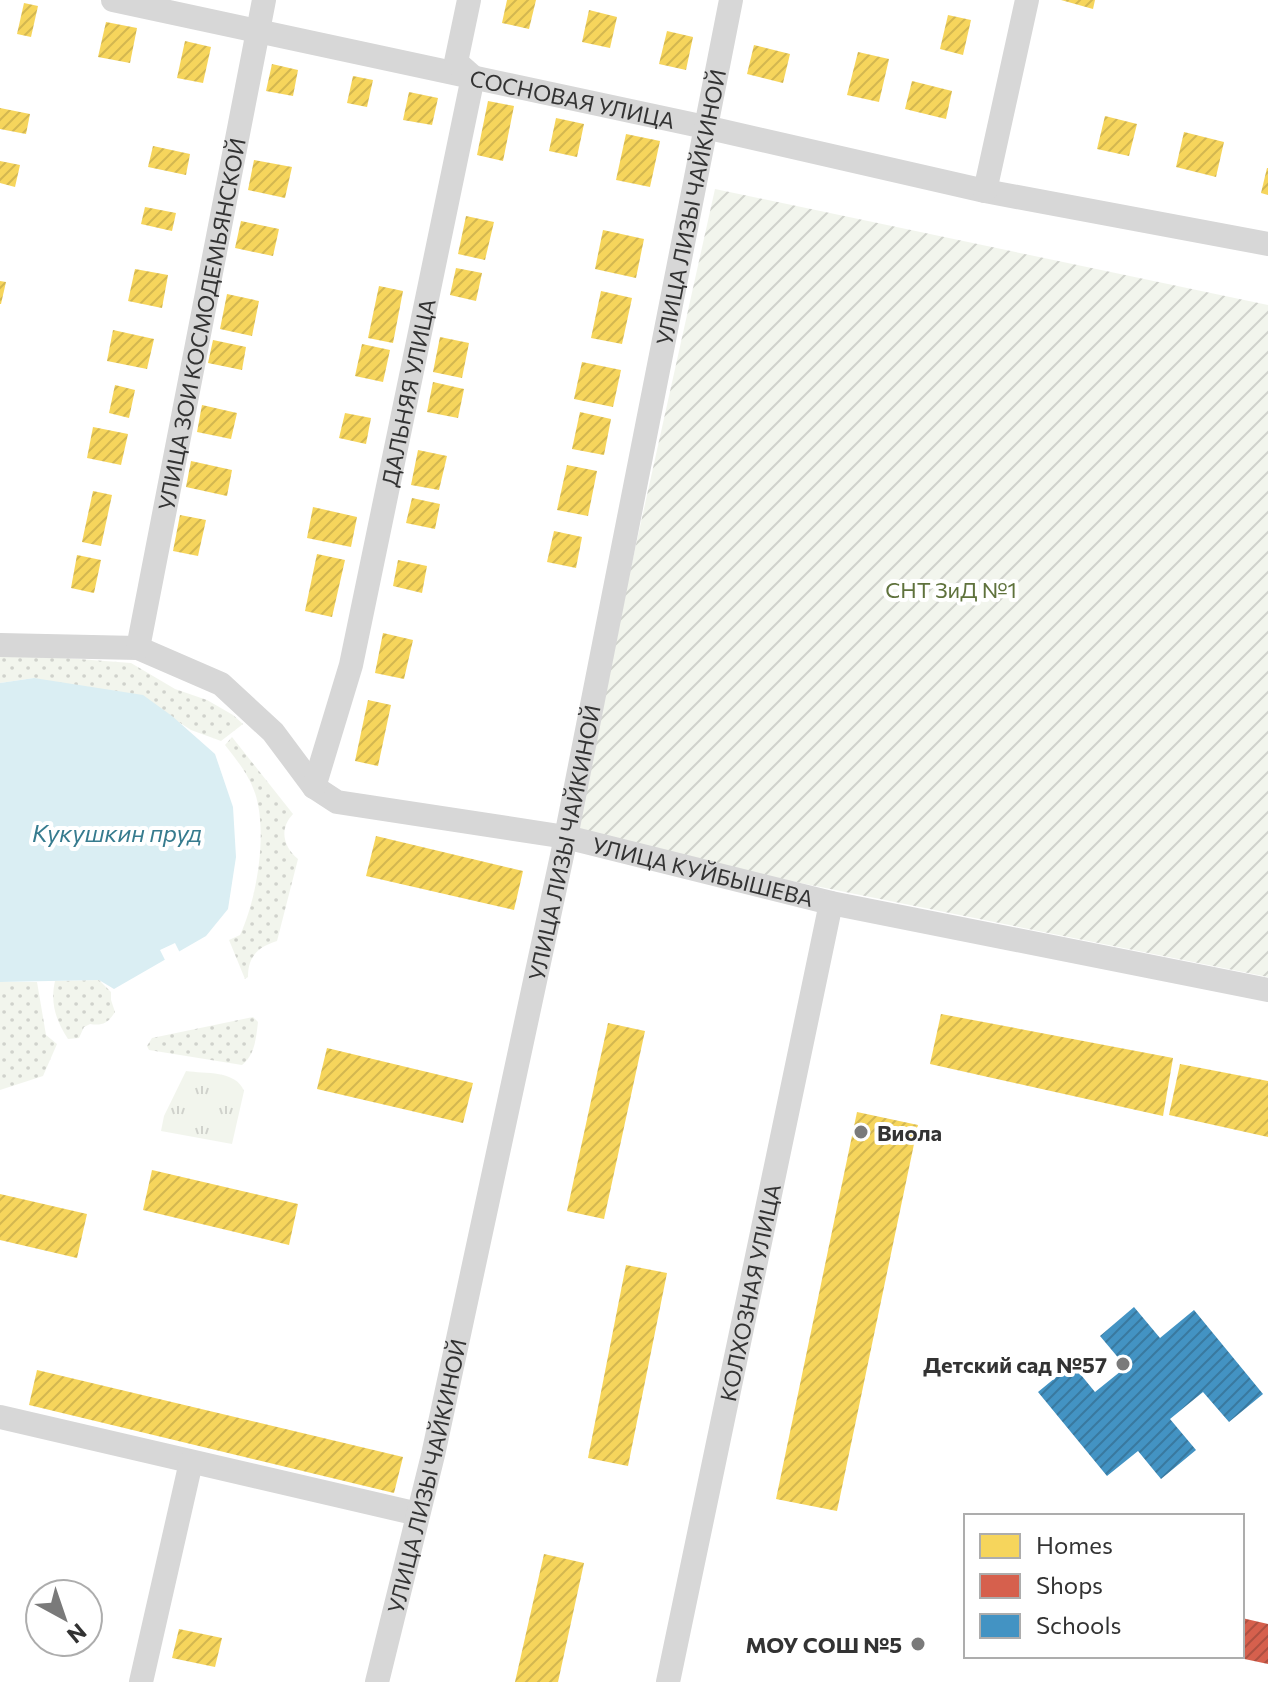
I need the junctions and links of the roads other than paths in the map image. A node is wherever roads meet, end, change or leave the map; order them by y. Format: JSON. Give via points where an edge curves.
{"nodes":[{"id":1,"x":113,"y":0,"type":"edge"},
{"id":2,"x":264,"y":0,"type":"edge"},
{"id":3,"x":469,"y":0,"type":"edge"},
{"id":4,"x":731,"y":0,"type":"edge"},
{"id":5,"x":1027,"y":0,"type":"edge"},
{"id":6,"x":258,"y":30,"type":"junction"},
{"id":7,"x":473,"y":77,"type":"junction"},
{"id":8,"x":705,"y":127,"type":"junction"},
{"id":9,"x":985,"y":191,"type":"junction"},
{"id":10,"x":1268,"y":244,"type":"edge"},
{"id":11,"x":0,"y":645,"type":"edge"},
{"id":12,"x":138,"y":648,"type":"junction"},
{"id":13,"x":314,"y":787,"type":"junction"},
{"id":14,"x":566,"y":837,"type":"junction"},
{"id":15,"x":831,"y":903,"type":"junction"},
{"id":16,"x":1268,"y":990,"type":"edge"},
{"id":17,"x":0,"y":1417,"type":"edge"},
{"id":18,"x":191,"y":1462,"type":"junction"},
{"id":19,"x":418,"y":1514,"type":"junction"},
{"id":20,"x":141,"y":1682,"type":"edge"},
{"id":21,"x":377,"y":1682,"type":"edge"},
{"id":22,"x":668,"y":1682,"type":"edge"}],
"edges":[{"from":1,"to":6,"type":"street","name":"СОСНОВАЯ УЛИЦА"},
{"from":2,"to":6,"type":"street","name":"УЛИЦА ЗОИ КОСМОДЕМЬЯНСКОЙ"},
{"from":3,"to":7,"type":"street","via":[[456,62]]},
{"from":4,"to":8,"type":"street","name":"УЛИЦА ЛИЗЫ ЧАЙКИНОЙ"},
{"from":5,"to":9,"type":"street"},
{"from":6,"to":7,"type":"street","name":"СОСНОВАЯ УЛИЦА"},
{"from":6,"to":12,"type":"street","name":"УЛИЦА ЗОИ КОСМОДЕМЬЯНСКОЙ"},
{"from":7,"to":8,"type":"street","name":"СОСНОВАЯ УЛИЦА"},
{"from":7,"to":13,"type":"street","name":"ДАЛЬНЯЯ УЛИЦА","via":[[351,665]]},
{"from":8,"to":9,"type":"street","name":"СОСНОВАЯ УЛИЦА"},
{"from":8,"to":14,"type":"street","name":"УЛИЦА ЛИЗЫ ЧАЙКИНОЙ"},
{"from":9,"to":10,"type":"street","name":"СОСНОВАЯ УЛИЦА"},
{"from":11,"to":12,"type":"street","name":"УЛИЦА КУЙБЫШЕВА"},
{"from":12,"to":13,"type":"street","name":"УЛИЦА КУЙБЫШЕВА","via":[[221,684],[273,732]]},
{"from":13,"to":14,"type":"street","name":"УЛИЦА КУЙБЫШЕВА","via":[[337,802]]},
{"from":14,"to":15,"type":"street","name":"УЛИЦА КУЙБЫШЕВА"},
{"from":14,"to":19,"type":"street","name":"УЛИЦА ЛИЗЫ ЧАЙКИНОЙ"},
{"from":15,"to":16,"type":"street","name":"УЛИЦА КУЙБЫШЕВА"},
{"from":15,"to":22,"type":"street","name":"КОЛХОЗНАЯ УЛИЦА"},
{"from":17,"to":18,"type":"street"},
{"from":18,"to":19,"type":"street"},
{"from":18,"to":20,"type":"street"},
{"from":19,"to":21,"type":"street","name":"УЛИЦА ЛИЗЫ ЧАЙКИНОЙ"}]}
